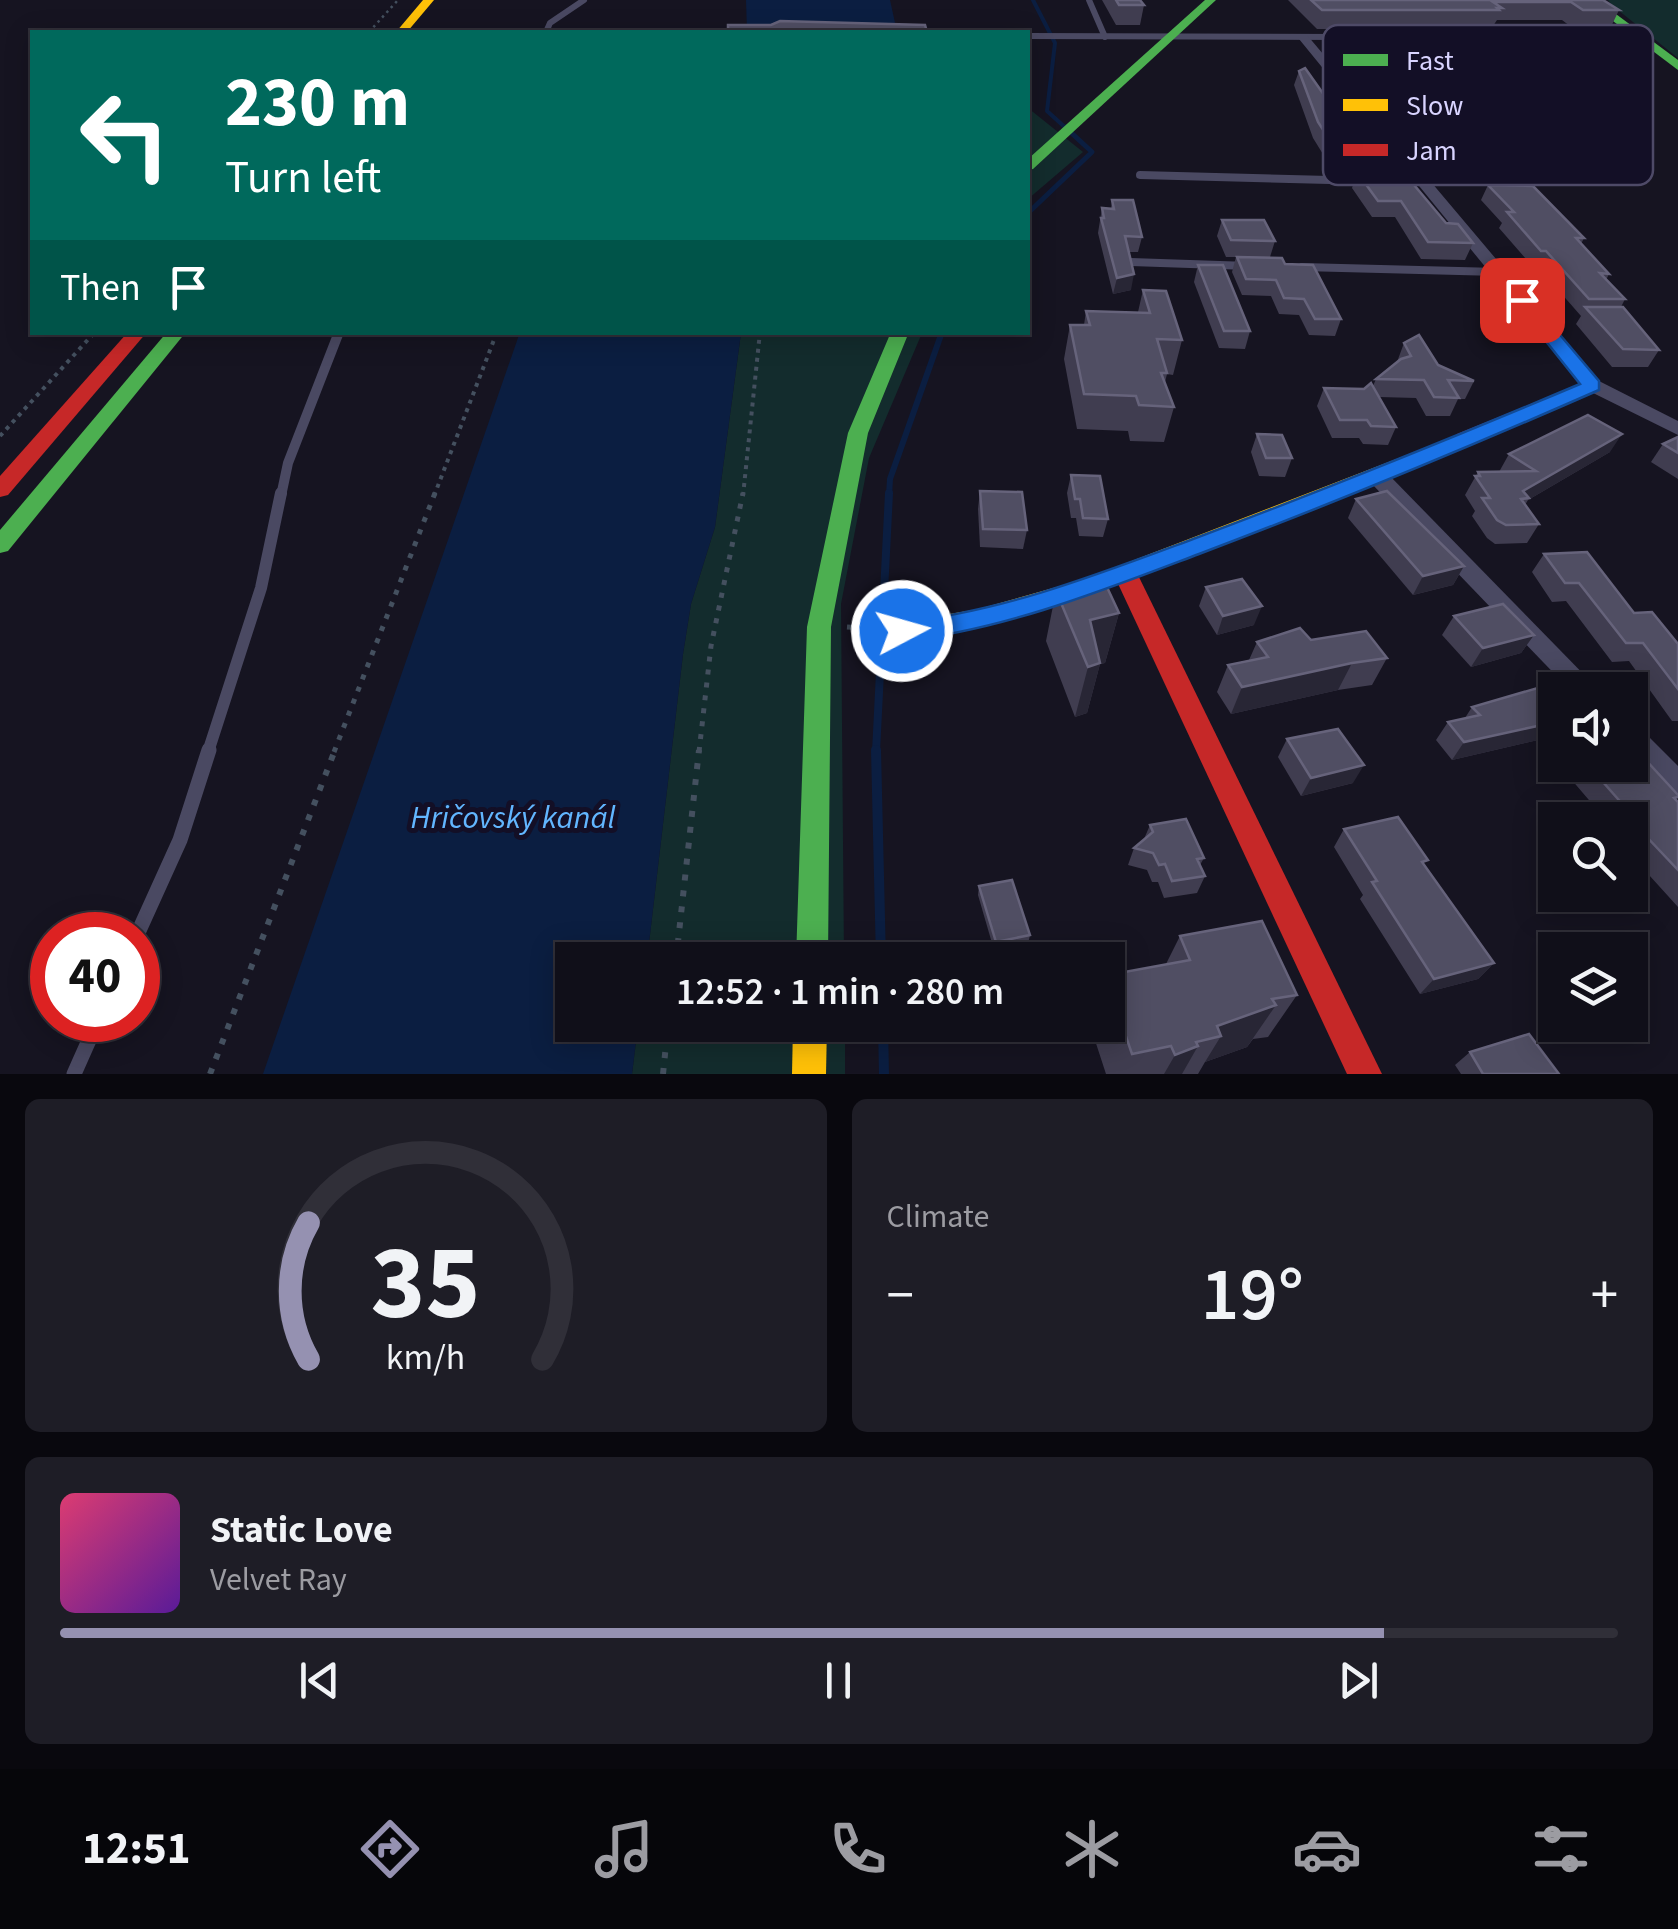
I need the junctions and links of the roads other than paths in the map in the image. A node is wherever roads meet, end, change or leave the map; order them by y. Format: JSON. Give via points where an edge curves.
{"nodes":[{"id":1,"x":429,"y":0,"type":"edge"},
{"id":2,"x":453,"y":0,"type":"edge"},
{"id":3,"x":584,"y":0,"type":"edge"},
{"id":4,"x":1088,"y":0,"type":"edge"},
{"id":5,"x":1211,"y":0,"type":"edge"},
{"id":6,"x":1590,"y":0,"type":"edge"},
{"id":7,"x":1623,"y":25,"type":"edge"},
{"id":8,"x":403,"y":30,"type":"edge"},
{"id":9,"x":428,"y":30,"type":"edge"},
{"id":10,"x":547,"y":30,"type":"edge"},
{"id":11,"x":1030,"y":36,"type":"edge"},
{"id":12,"x":1106,"y":37,"type":"junction"},
{"id":13,"x":1303,"y":37,"type":"junction"},
{"id":14,"x":1323,"y":37,"type":"edge"},
{"id":15,"x":1168,"y":38,"type":"junction"},
{"id":16,"x":1653,"y":47,"type":"edge"},
{"id":17,"x":1323,"y":63,"type":"edge"},
{"id":18,"x":1678,"y":66,"type":"edge"},
{"id":19,"x":1030,"y":164,"type":"edge"},
{"id":20,"x":1140,"y":175,"type":"dead end"},
{"id":21,"x":1323,"y":179,"type":"edge"},
{"id":22,"x":1417,"y":185,"type":"edge"},
{"id":23,"x":1131,"y":262,"type":"edge"},
{"id":24,"x":1270,"y":266,"type":"edge"},
{"id":25,"x":1289,"y":266,"type":"edge"},
{"id":26,"x":1498,"y":272,"type":"junction"},
{"id":27,"x":135,"y":335,"type":"edge"},
{"id":28,"x":175,"y":335,"type":"edge"},
{"id":29,"x":337,"y":335,"type":"edge"},
{"id":30,"x":899,"y":335,"type":"edge"},
{"id":31,"x":1592,"y":386,"type":"junction"},
{"id":32,"x":1678,"y":430,"type":"edge"},
{"id":33,"x":1379,"y":478,"type":"junction"},
{"id":34,"x":0,"y":490,"type":"edge"},
{"id":35,"x":0,"y":545,"type":"edge"},
{"id":36,"x":1125,"y":573,"type":"junction"},
{"id":37,"x":902,"y":631,"type":"dead end"},
{"id":38,"x":1568,"y":672,"type":"edge"},
{"id":39,"x":1648,"y":753,"type":"edge"},
{"id":40,"x":1678,"y":784,"type":"edge"},
{"id":41,"x":147,"y":912,"type":"edge"},
{"id":42,"x":812,"y":942,"type":"edge"},
{"id":43,"x":88,"y":1042,"type":"edge"},
{"id":44,"x":810,"y":1042,"type":"edge"},
{"id":45,"x":74,"y":1074,"type":"edge"},
{"id":46,"x":809,"y":1074,"type":"edge"},
{"id":47,"x":1365,"y":1074,"type":"edge"}],
"edges":[{"from":1,"to":8,"type":"main road"},
{"from":2,"to":9,"type":"main road"},
{"from":3,"to":10,"type":"lane"},
{"from":4,"to":12,"type":"lane"},
{"from":5,"to":15,"type":"main road"},
{"from":6,"to":7,"type":"main road"},
{"from":11,"to":12,"type":"lane"},
{"from":12,"to":15,"type":"lane"},
{"from":13,"to":14,"type":"lane"},
{"from":13,"to":15,"type":"lane"},
{"from":13,"to":17,"type":"street"},
{"from":15,"to":19,"type":"main road"},
{"from":16,"to":18,"type":"main road"},
{"from":20,"to":21,"type":"lane"},
{"from":22,"to":26,"type":"street"},
{"from":23,"to":24,"type":"lane"},
{"from":25,"to":26,"type":"lane"},
{"from":26,"to":31,"type":"street"},
{"from":27,"to":34,"type":"main road"},
{"from":28,"to":35,"type":"main road"},
{"from":29,"to":41,"type":"lane","via":[[288,463],[261,588],[180,840]]},
{"from":30,"to":42,"type":"main road","via":[[858,433],[819,627]]},
{"from":31,"to":32,"type":"street"},
{"from":31,"to":33,"type":"main road"},
{"from":33,"to":36,"type":"main road"},
{"from":33,"to":38,"type":"street"},
{"from":36,"to":37,"type":"main road","via":[[957,626]]},
{"from":36,"to":47,"type":"main road"},
{"from":39,"to":40,"type":"street"},
{"from":43,"to":45,"type":"lane"},
{"from":44,"to":46,"type":"main road"}]}
